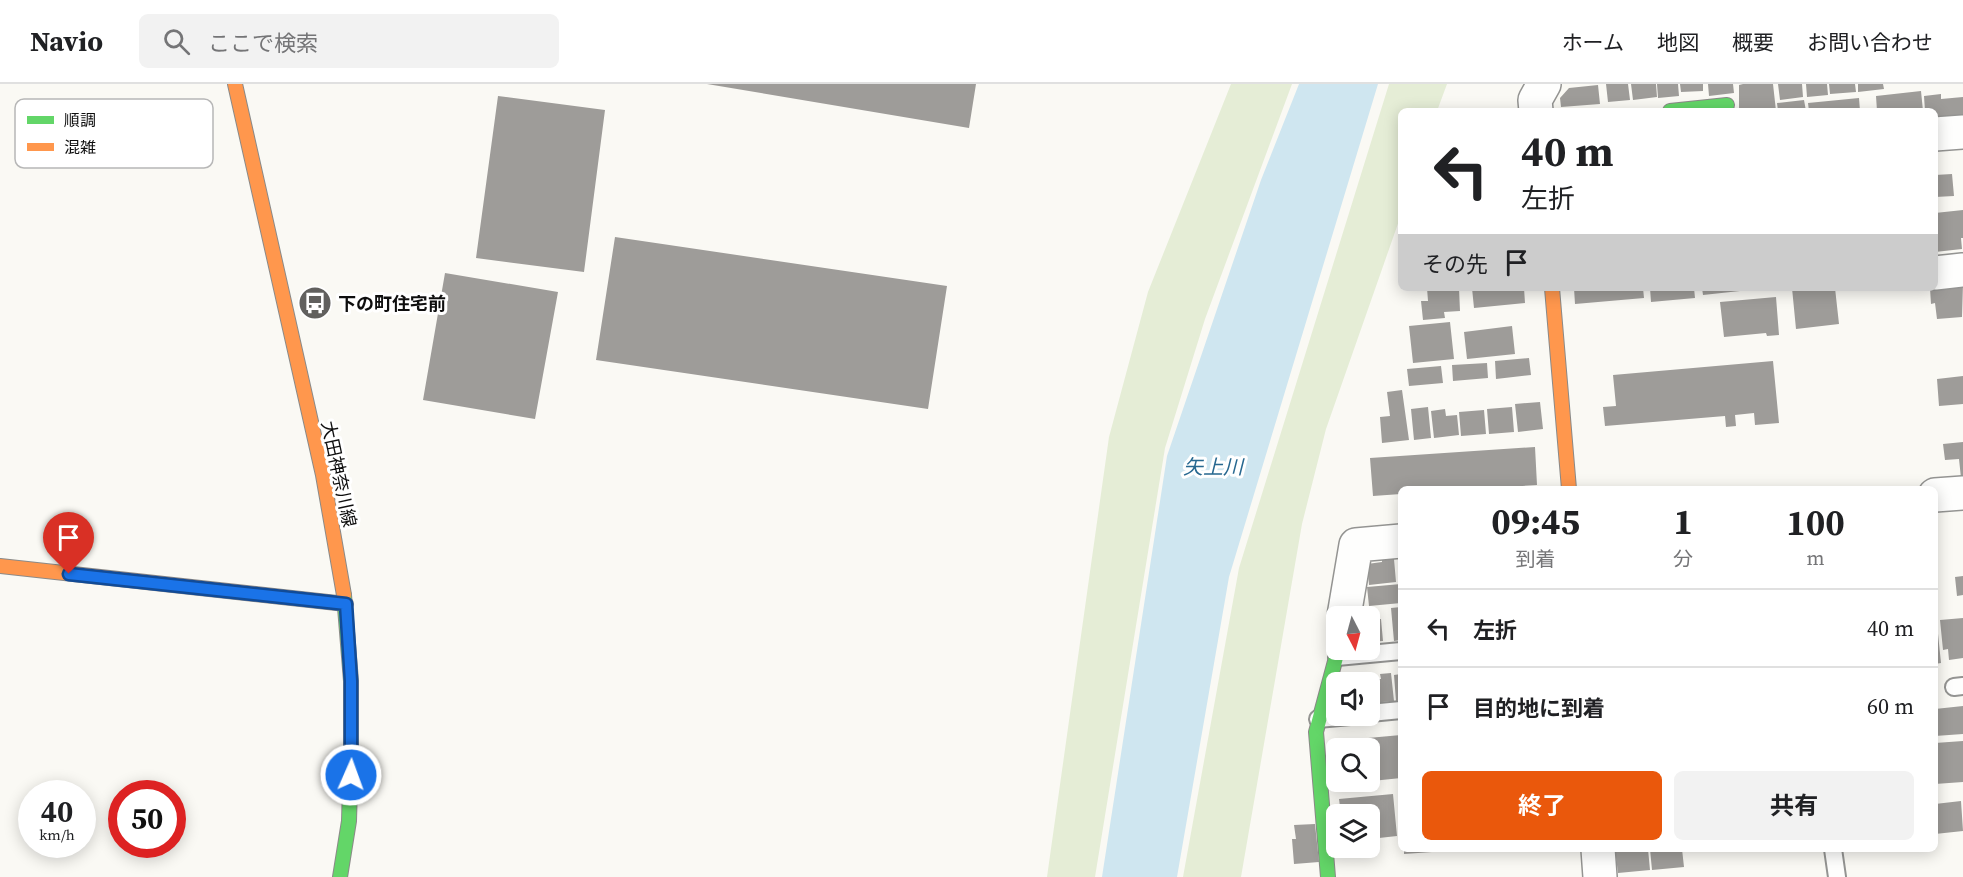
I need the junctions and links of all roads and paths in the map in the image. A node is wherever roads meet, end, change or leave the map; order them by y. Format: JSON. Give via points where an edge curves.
{"nodes":[{"id":1,"x":235,"y":84,"type":"edge"},
{"id":2,"x":1544,"y":84,"type":"edge"},
{"id":3,"x":1727,"y":105,"type":"dead end"},
{"id":4,"x":1536,"y":108,"type":"edge"},
{"id":5,"x":1698,"y":108,"type":"edge"},
{"id":6,"x":1963,"y":132,"type":"edge"},
{"id":7,"x":1938,"y":134,"type":"edge"},
{"id":8,"x":1963,"y":270,"type":"edge"},
{"id":9,"x":1938,"y":273,"type":"edge"},
{"id":10,"x":1552,"y":291,"type":"edge"},
{"id":11,"x":1569,"y":486,"type":"edge"},
{"id":12,"x":1963,"y":493,"type":"edge"},
{"id":13,"x":1938,"y":495,"type":"edge"},
{"id":14,"x":1398,"y":541,"type":"edge"},
{"id":15,"x":0,"y":566,"type":"edge"},
{"id":16,"x":346,"y":604,"type":"junction"},
{"id":17,"x":1346,"y":606,"type":"edge"},
{"id":18,"x":1398,"y":651,"type":"edge"},
{"id":19,"x":1380,"y":652,"type":"edge"},
{"id":20,"x":1336,"y":660,"type":"edge"},
{"id":21,"x":1398,"y":710,"type":"edge"},
{"id":22,"x":1380,"y":713,"type":"edge"},
{"id":23,"x":1326,"y":718,"type":"edge"},
{"id":24,"x":1318,"y":719,"type":"junction"},
{"id":25,"x":1598,"y":852,"type":"edge"},
{"id":26,"x":1833,"y":852,"type":"edge"},
{"id":27,"x":340,"y":877,"type":"edge"},
{"id":28,"x":1328,"y":877,"type":"edge"},
{"id":29,"x":1600,"y":877,"type":"edge"},
{"id":30,"x":1837,"y":877,"type":"edge"}],
"edges":[{"from":1,"to":16,"type":"street","name":"大田神奈川線","via":[[323,475]]},
{"from":2,"to":4,"type":"street"},
{"from":3,"to":5,"type":"street"},
{"from":6,"to":7,"type":"street"},
{"from":8,"to":9,"type":"street"},
{"from":10,"to":11,"type":"street"},
{"from":12,"to":13,"type":"street"},
{"from":14,"to":17,"type":"street","via":[[1356,545]]},
{"from":15,"to":16,"type":"street"},
{"from":16,"to":27,"type":"street","name":"大田神奈川線","via":[[351,752],[349,821]]},
{"from":18,"to":19,"type":"lane"},
{"from":20,"to":24,"type":"street"},
{"from":21,"to":22,"type":"lane"},
{"from":23,"to":24,"type":"lane"},
{"from":24,"to":28,"type":"street"},
{"from":25,"to":29,"type":"street"},
{"from":26,"to":30,"type":"lane"}]}
